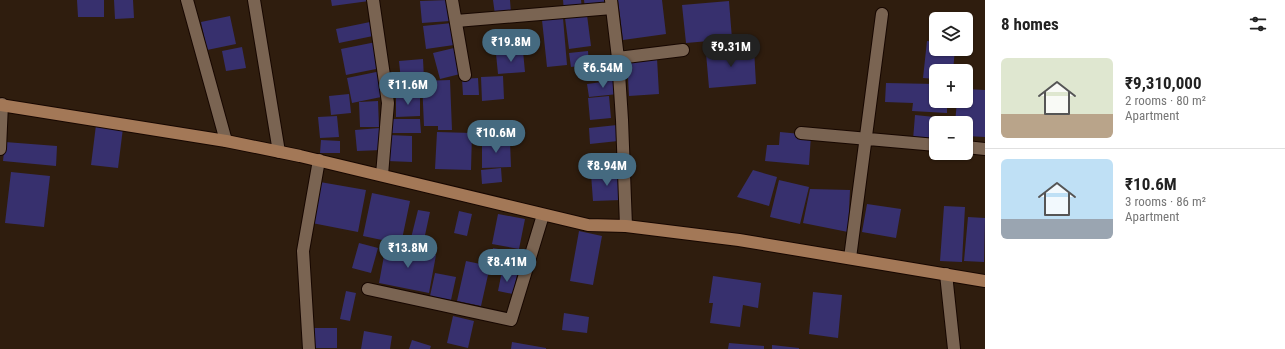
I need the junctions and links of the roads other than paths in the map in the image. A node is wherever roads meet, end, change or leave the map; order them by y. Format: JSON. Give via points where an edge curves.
{"nodes":[{"id":1,"x":187,"y":0,"type":"edge"},
{"id":2,"x":254,"y":0,"type":"edge"},
{"id":3,"x":373,"y":0,"type":"edge"},
{"id":4,"x":452,"y":0,"type":"edge"},
{"id":5,"x":611,"y":4,"type":"edge"},
{"id":6,"x":882,"y":14,"type":"dead end"},
{"id":7,"x":456,"y":20,"type":"junction"},
{"id":8,"x":683,"y":50,"type":"dead end"},
{"id":9,"x":618,"y":58,"type":"junction"},
{"id":10,"x":465,"y":75,"type":"dead end"},
{"id":11,"x":1,"y":104,"type":"edge"},
{"id":12,"x":801,"y":133,"type":"dead end"},
{"id":13,"x":866,"y":139,"type":"junction"},
{"id":14,"x":226,"y":141,"type":"junction"},
{"id":15,"x":929,"y":144,"type":"edge"},
{"id":16,"x":973,"y":148,"type":"edge"},
{"id":17,"x":0,"y":149,"type":"edge"},
{"id":18,"x":985,"y":149,"type":"edge"},
{"id":19,"x":279,"y":152,"type":"junction"},
{"id":20,"x":319,"y":160,"type":"junction"},
{"id":21,"x":382,"y":176,"type":"junction"},
{"id":22,"x":543,"y":214,"type":"junction"},
{"id":23,"x":626,"y":226,"type":"junction"},
{"id":24,"x":850,"y":258,"type":"junction"},
{"id":25,"x":946,"y":274,"type":"junction"},
{"id":26,"x":985,"y":281,"type":"edge"},
{"id":27,"x":368,"y":289,"type":"dead end"},
{"id":28,"x":309,"y":349,"type":"edge"},
{"id":29,"x":954,"y":349,"type":"edge"}],
"edges":[{"from":1,"to":14,"type":"street"},
{"from":2,"to":19,"type":"street"},
{"from":3,"to":21,"type":"street","via":[[388,102]]},
{"from":4,"to":7,"type":"street"},
{"from":5,"to":7,"type":"street"},
{"from":5,"to":9,"type":"street"},
{"from":6,"to":13,"type":"street"},
{"from":7,"to":10,"type":"street"},
{"from":8,"to":9,"type":"street"},
{"from":9,"to":23,"type":"street"},
{"from":11,"to":14,"type":"main road"},
{"from":11,"to":17,"type":"street"},
{"from":12,"to":13,"type":"street"},
{"from":13,"to":15,"type":"street"},
{"from":13,"to":24,"type":"street"},
{"from":14,"to":19,"type":"main road"},
{"from":16,"to":18,"type":"street"},
{"from":19,"to":20,"type":"main road"},
{"from":20,"to":21,"type":"main road"},
{"from":20,"to":28,"type":"street","via":[[303,251]]},
{"from":21,"to":22,"type":"main road"},
{"from":22,"to":23,"type":"main road","via":[[588,225]]},
{"from":22,"to":27,"type":"street","via":[[511,320]]},
{"from":23,"to":24,"type":"main road","via":[[739,240]]},
{"from":24,"to":25,"type":"main road"},
{"from":25,"to":26,"type":"main road"},
{"from":25,"to":29,"type":"street"}]}
